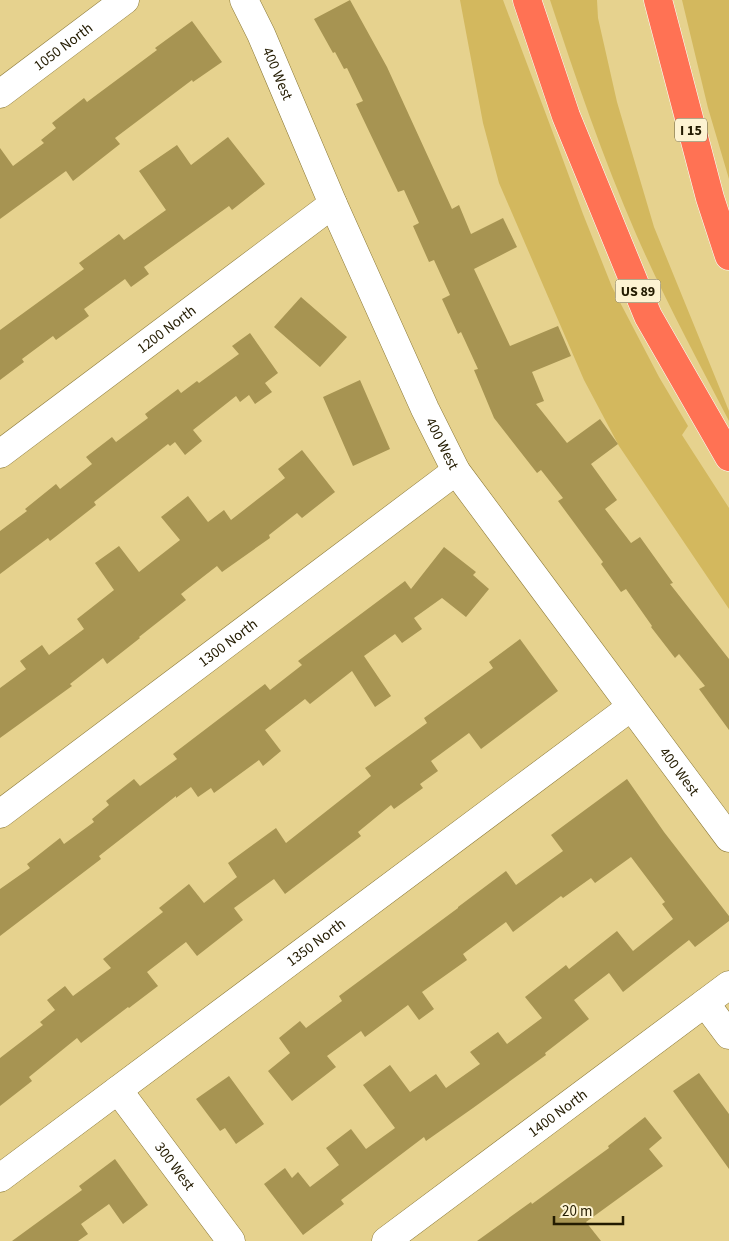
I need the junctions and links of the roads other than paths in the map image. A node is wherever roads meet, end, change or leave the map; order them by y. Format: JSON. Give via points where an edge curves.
{"nodes":[{"id":1,"x":125,"y":0,"type":"edge"},
{"id":2,"x":244,"y":0,"type":"edge"},
{"id":3,"x":527,"y":0,"type":"edge"},
{"id":4,"x":658,"y":1,"type":"edge"},
{"id":5,"x":0,"y":94,"type":"edge"},
{"id":6,"x":333,"y":204,"type":"junction"},
{"id":7,"x":729,"y":256,"type":"edge"},
{"id":8,"x":0,"y":454,"type":"edge"},
{"id":9,"x":729,"y":458,"type":"edge"},
{"id":10,"x":456,"y":471,"type":"junction"},
{"id":11,"x":631,"y":707,"type":"junction"},
{"id":12,"x":0,"y":814,"type":"edge"},
{"id":13,"x":729,"y":838,"type":"edge"},
{"id":14,"x":729,"y":985,"type":"edge"},
{"id":15,"x":705,"y":1002,"type":"junction"},
{"id":16,"x":729,"y":1034,"type":"edge"},
{"id":17,"x":118,"y":1090,"type":"junction"},
{"id":18,"x":0,"y":1178,"type":"edge"},
{"id":19,"x":232,"y":1241,"type":"edge"},
{"id":20,"x":386,"y":1241,"type":"edge"}],
"edges":[{"from":1,"to":5,"type":"street","name":"1050 North"},
{"from":2,"to":6,"type":"street","name":"400 West"},
{"from":3,"to":9,"type":"highway","number":"US 89","via":[[566,116],[648,316]]},
{"from":4,"to":7,"type":"highway","number":"I 15","via":[[710,198]]},
{"from":6,"to":8,"type":"street","name":"1200 North"},
{"from":6,"to":10,"type":"street","name":"400 West"},
{"from":10,"to":11,"type":"street","name":"400 West"},
{"from":10,"to":12,"type":"street","name":"1300 North"},
{"from":11,"to":13,"type":"street","name":"400 West"},
{"from":11,"to":17,"type":"street","name":"1350 North"},
{"from":14,"to":15,"type":"street","name":"1400 North"},
{"from":15,"to":16,"type":"street"},
{"from":15,"to":20,"type":"street","name":"1400 North"},
{"from":17,"to":18,"type":"street","name":"1350 North"},
{"from":17,"to":19,"type":"street","name":"300 West"}]}
